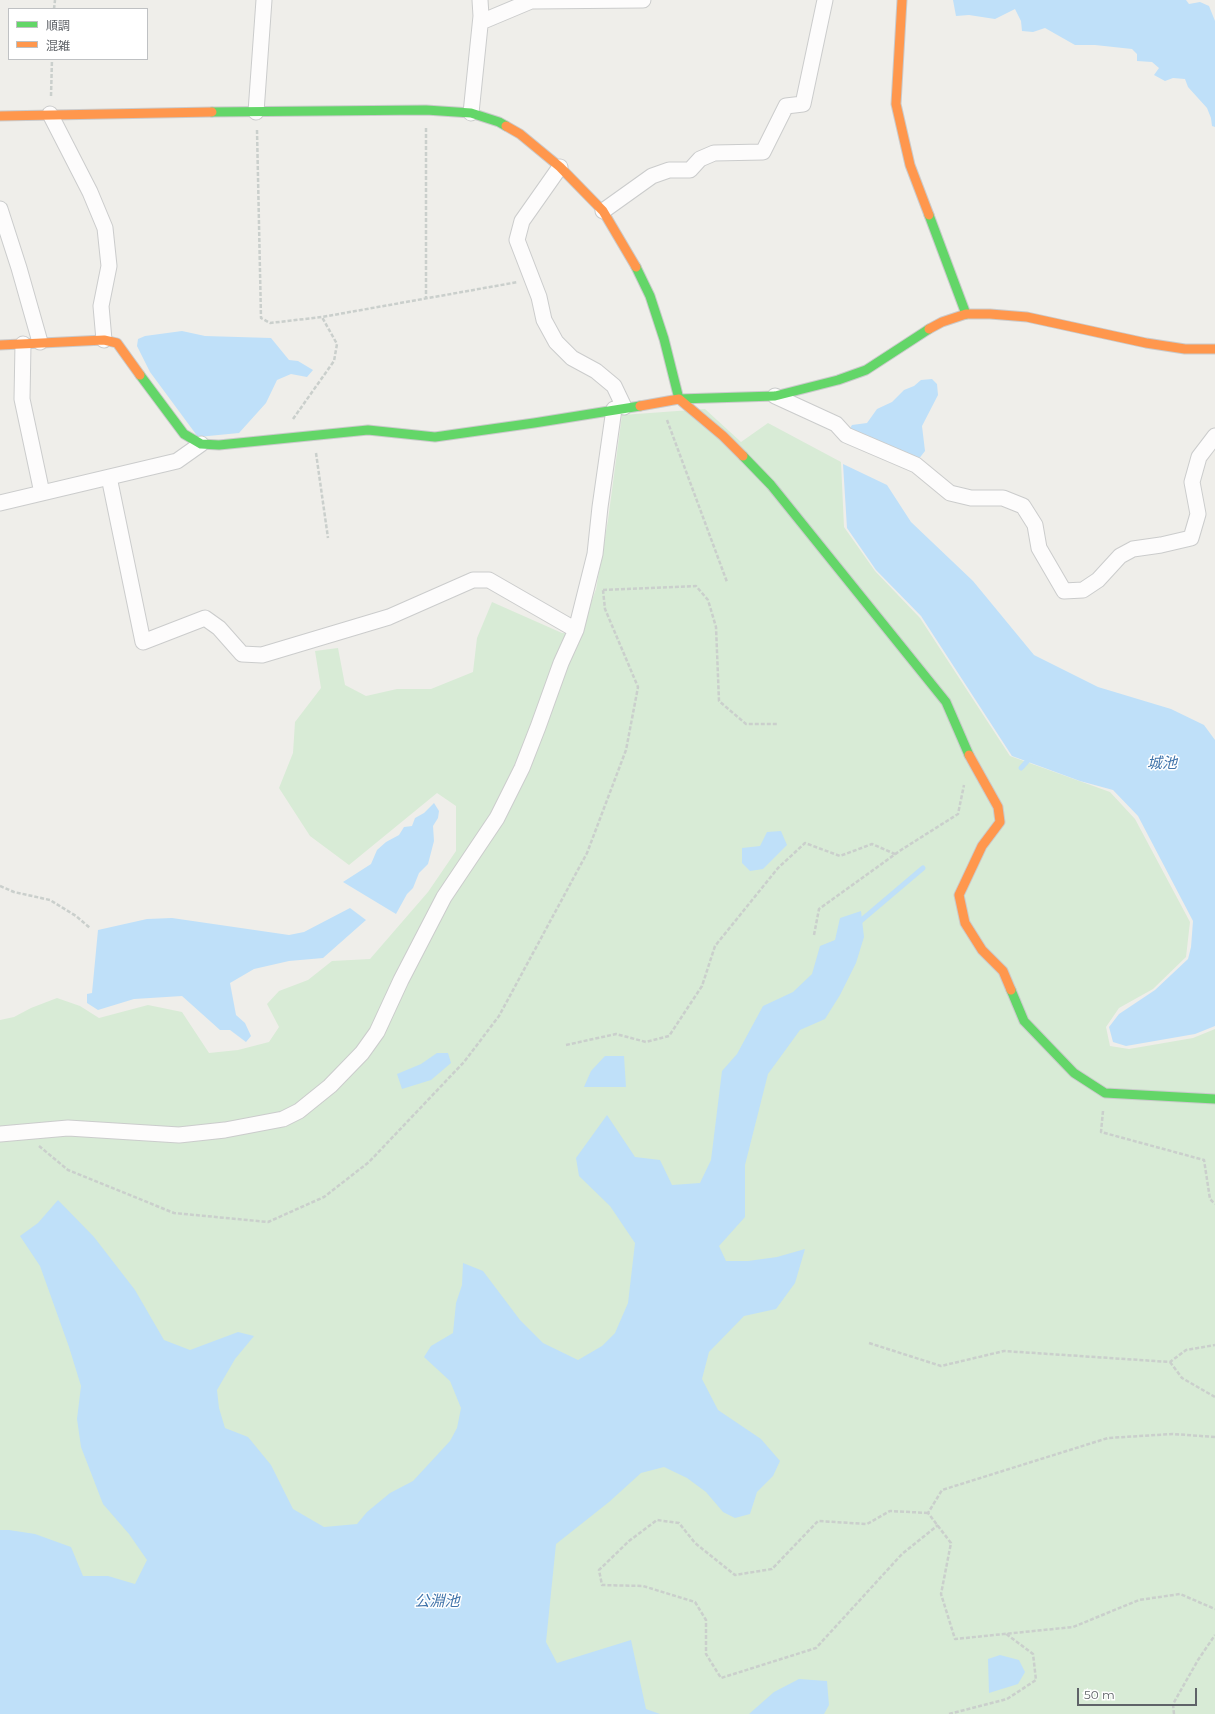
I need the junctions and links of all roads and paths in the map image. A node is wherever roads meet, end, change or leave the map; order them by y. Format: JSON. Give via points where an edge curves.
{"nodes":[{"id":1,"x":264,"y":0,"type":"edge"},
{"id":2,"x":480,"y":0,"type":"edge"},
{"id":3,"x":643,"y":0,"type":"edge"},
{"id":4,"x":825,"y":0,"type":"edge"},
{"id":5,"x":902,"y":0,"type":"edge"},
{"id":6,"x":481,"y":22,"type":"junction"},
{"id":7,"x":52,"y":60,"type":"edge"},
{"id":8,"x":426,"y":110,"type":"junction"},
{"id":9,"x":256,"y":112,"type":"junction"},
{"id":10,"x":471,"y":113,"type":"junction"},
{"id":11,"x":50,"y":114,"type":"junction"},
{"id":12,"x":0,"y":116,"type":"edge"},
{"id":13,"x":560,"y":167,"type":"junction"},
{"id":14,"x":0,"y":209,"type":"edge"},
{"id":15,"x":603,"y":211,"type":"junction"},
{"id":16,"x":532,"y":280,"type":"junction"},
{"id":17,"x":426,"y":298,"type":"junction"},
{"id":18,"x":966,"y":314,"type":"junction"},
{"id":19,"x":322,"y":317,"type":"junction"},
{"id":20,"x":104,"y":340,"type":"junction"},
{"id":21,"x":40,"y":342,"type":"junction"},
{"id":22,"x":23,"y":344,"type":"junction"},
{"id":23,"x":0,"y":345,"type":"edge"},
{"id":24,"x":1215,"y":349,"type":"edge"},
{"id":25,"x":776,"y":396,"type":"junction"},
{"id":26,"x":679,"y":399,"type":"junction"},
{"id":27,"x":660,"y":401,"type":"junction"},
{"id":28,"x":619,"y":408,"type":"junction"},
{"id":29,"x":314,"y":435,"type":"junction"},
{"id":30,"x":1215,"y":436,"type":"edge"},
{"id":31,"x":286,"y":438,"type":"junction"},
{"id":32,"x":201,"y":444,"type":"junction"},
{"id":33,"x":109,"y":477,"type":"junction"},
{"id":34,"x":42,"y":493,"type":"junction"},
{"id":35,"x":0,"y":503,"type":"edge"},
{"id":36,"x":328,"y":538,"type":"dead end"},
{"id":37,"x":728,"y":582,"type":"dead end"},
{"id":38,"x":603,"y":590,"type":"junction"},
{"id":39,"x":586,"y":591,"type":"junction"},
{"id":40,"x":576,"y":630,"type":"junction"},
{"id":41,"x":778,"y":724,"type":"dead end"},
{"id":42,"x":972,"y":762,"type":"junction"},
{"id":43,"x":895,"y":854,"type":"junction"},
{"id":44,"x":0,"y":886,"type":"edge"},
{"id":45,"x":90,"y":928,"type":"dead end"},
{"id":46,"x":814,"y":935,"type":"dead end"},
{"id":47,"x":566,"y":1046,"type":"dead end"},
{"id":48,"x":1106,"y":1093,"type":"junction"},
{"id":49,"x":1215,"y":1099,"type":"edge"},
{"id":50,"x":23,"y":1132,"type":"junction"},
{"id":51,"x":0,"y":1134,"type":"edge"},
{"id":52,"x":1215,"y":1204,"type":"edge"},
{"id":53,"x":869,"y":1343,"type":"dead end"},
{"id":54,"x":1215,"y":1345,"type":"edge"},
{"id":55,"x":1170,"y":1362,"type":"junction"},
{"id":56,"x":1215,"y":1397,"type":"edge"},
{"id":57,"x":1215,"y":1437,"type":"edge"},
{"id":58,"x":928,"y":1512,"type":"junction"},
{"id":59,"x":938,"y":1526,"type":"junction"},
{"id":60,"x":1215,"y":1609,"type":"edge"},
{"id":61,"x":1005,"y":1633,"type":"junction"},
{"id":62,"x":1215,"y":1636,"type":"edge"},
{"id":63,"x":949,"y":1714,"type":"edge"},
{"id":64,"x":1174,"y":1714,"type":"edge"}],
"edges":[{"from":1,"to":9,"type":"street"},
{"from":2,"to":6,"type":"street"},
{"from":3,"to":6,"type":"street","via":[[531,1]]},
{"from":4,"to":15,"type":"street","via":[[803,104],[786,106],[763,152],[714,153],[700,159],[690,170],[670,170],[652,176]]},
{"from":5,"to":18,"type":"street","via":[[896,104],[910,165]]},
{"from":6,"to":10,"type":"street"},
{"from":7,"to":11,"type":"path"},
{"from":8,"to":9,"type":"street"},
{"from":8,"to":10,"type":"street"},
{"from":8,"to":17,"type":"path"},
{"from":9,"to":11,"type":"street"},
{"from":9,"to":19,"type":"path","via":[[261,318],[270,323]]},
{"from":10,"to":13,"type":"street","via":[[499,122],[520,134]]},
{"from":11,"to":12,"type":"street"},
{"from":11,"to":20,"type":"street","via":[[90,192],[105,228],[109,266],[102,306]]},
{"from":13,"to":15,"type":"street"},
{"from":13,"to":16,"type":"street","via":[[522,221],[517,240]]},
{"from":14,"to":21,"type":"street"},
{"from":15,"to":26,"type":"street","via":[[630,255],[650,296]]},
{"from":16,"to":17,"type":"path"},
{"from":16,"to":28,"type":"street","via":[[544,320],[556,342],[572,358],[596,371],[614,386]]},
{"from":17,"to":19,"type":"path"},
{"from":18,"to":24,"type":"street","via":[[1027,317],[1146,343],[1185,349]]},
{"from":18,"to":25,"type":"street","via":[[924,331],[866,370]]},
{"from":19,"to":31,"type":"path","via":[[337,344],[334,361],[292,420]]},
{"from":20,"to":21,"type":"street"},
{"from":20,"to":32,"type":"street","via":[[116,343],[184,434]]},
{"from":21,"to":22,"type":"street"},
{"from":22,"to":23,"type":"street"},
{"from":22,"to":34,"type":"street","via":[[22,399]]},
{"from":25,"to":26,"type":"street"},
{"from":25,"to":30,"type":"street","via":[[836,424],[846,434],[916,465],[950,493],[971,498],[1003,498],[1023,506],[1035,525],[1039,548],[1064,591],[1083,590],[1098,580],[1120,556],[1133,549],[1161,546],[1191,538],[1198,514],[1192,482],[1199,457]]},
{"from":26,"to":27,"type":"street"},
{"from":26,"to":42,"type":"street","via":[[723,436],[771,485],[920,669],[946,702]]},
{"from":27,"to":28,"type":"street"},
{"from":27,"to":37,"type":"path"},
{"from":28,"to":29,"type":"street","via":[[435,437],[368,430]]},
{"from":28,"to":39,"type":"street","via":[[600,507],[596,554]]},
{"from":29,"to":31,"type":"street"},
{"from":29,"to":36,"type":"path"},
{"from":31,"to":32,"type":"street","via":[[219,445]]},
{"from":32,"to":33,"type":"street","via":[[177,462]]},
{"from":33,"to":34,"type":"street"},
{"from":33,"to":40,"type":"street","via":[[143,642],[205,618],[219,628],[242,654],[262,655],[389,617],[473,580],[489,580]]},
{"from":34,"to":35,"type":"street"},
{"from":38,"to":39,"type":"path"},
{"from":38,"to":41,"type":"path","via":[[696,586],[708,600],[716,627],[719,701],[746,724]]},
{"from":38,"to":50,"type":"path","via":[[605,609],[638,687],[626,750],[587,853],[498,1016],[464,1062],[369,1162],[324,1197],[268,1222],[174,1213],[68,1170]]},
{"from":39,"to":40,"type":"street"},
{"from":40,"to":50,"type":"street","via":[[522,768],[496,818],[444,896],[376,1032],[362,1053],[330,1086],[299,1111],[283,1119],[225,1130],[179,1135],[68,1128]]},
{"from":42,"to":43,"type":"path","via":[[964,783],[958,814]]},
{"from":42,"to":48,"type":"street","via":[[998,807],[1000,822],[982,846],[959,895],[964,923],[982,950],[1003,971],[1024,1021],[1074,1073]]},
{"from":43,"to":46,"type":"path","via":[[819,909]]},
{"from":43,"to":47,"type":"path","via":[[872,844],[840,856],[805,843],[778,868],[715,946],[702,986],[670,1036],[646,1042],[616,1034]]},
{"from":44,"to":45,"type":"path","via":[[14,892],[50,900]]},
{"from":48,"to":49,"type":"street"},
{"from":48,"to":52,"type":"path","via":[[1101,1132],[1204,1160],[1210,1199]]},
{"from":50,"to":51,"type":"street"},
{"from":53,"to":55,"type":"path","via":[[941,1366],[1004,1350]]},
{"from":54,"to":55,"type":"path","via":[[1186,1350]]},
{"from":55,"to":56,"type":"path","via":[[1182,1378]]},
{"from":57,"to":58,"type":"path","via":[[1173,1434],[1108,1438],[942,1490]]},
{"from":58,"to":59,"type":"path"},
{"from":58,"to":59,"type":"path","via":[[890,1511],[867,1524],[818,1521],[772,1569],[735,1575],[695,1543],[679,1523],[657,1520],[629,1541],[599,1570],[602,1585],[643,1586],[695,1602],[706,1620],[706,1654],[720,1678],[816,1648],[902,1554]]},
{"from":59,"to":61,"type":"path","via":[[951,1543],[941,1594],[955,1639]]},
{"from":60,"to":61,"type":"path","via":[[1180,1594],[1139,1600],[1073,1627]]},
{"from":61,"to":63,"type":"path","via":[[1033,1654],[1036,1680],[1007,1699]]},
{"from":62,"to":64,"type":"path","via":[[1173,1704]]}]}
